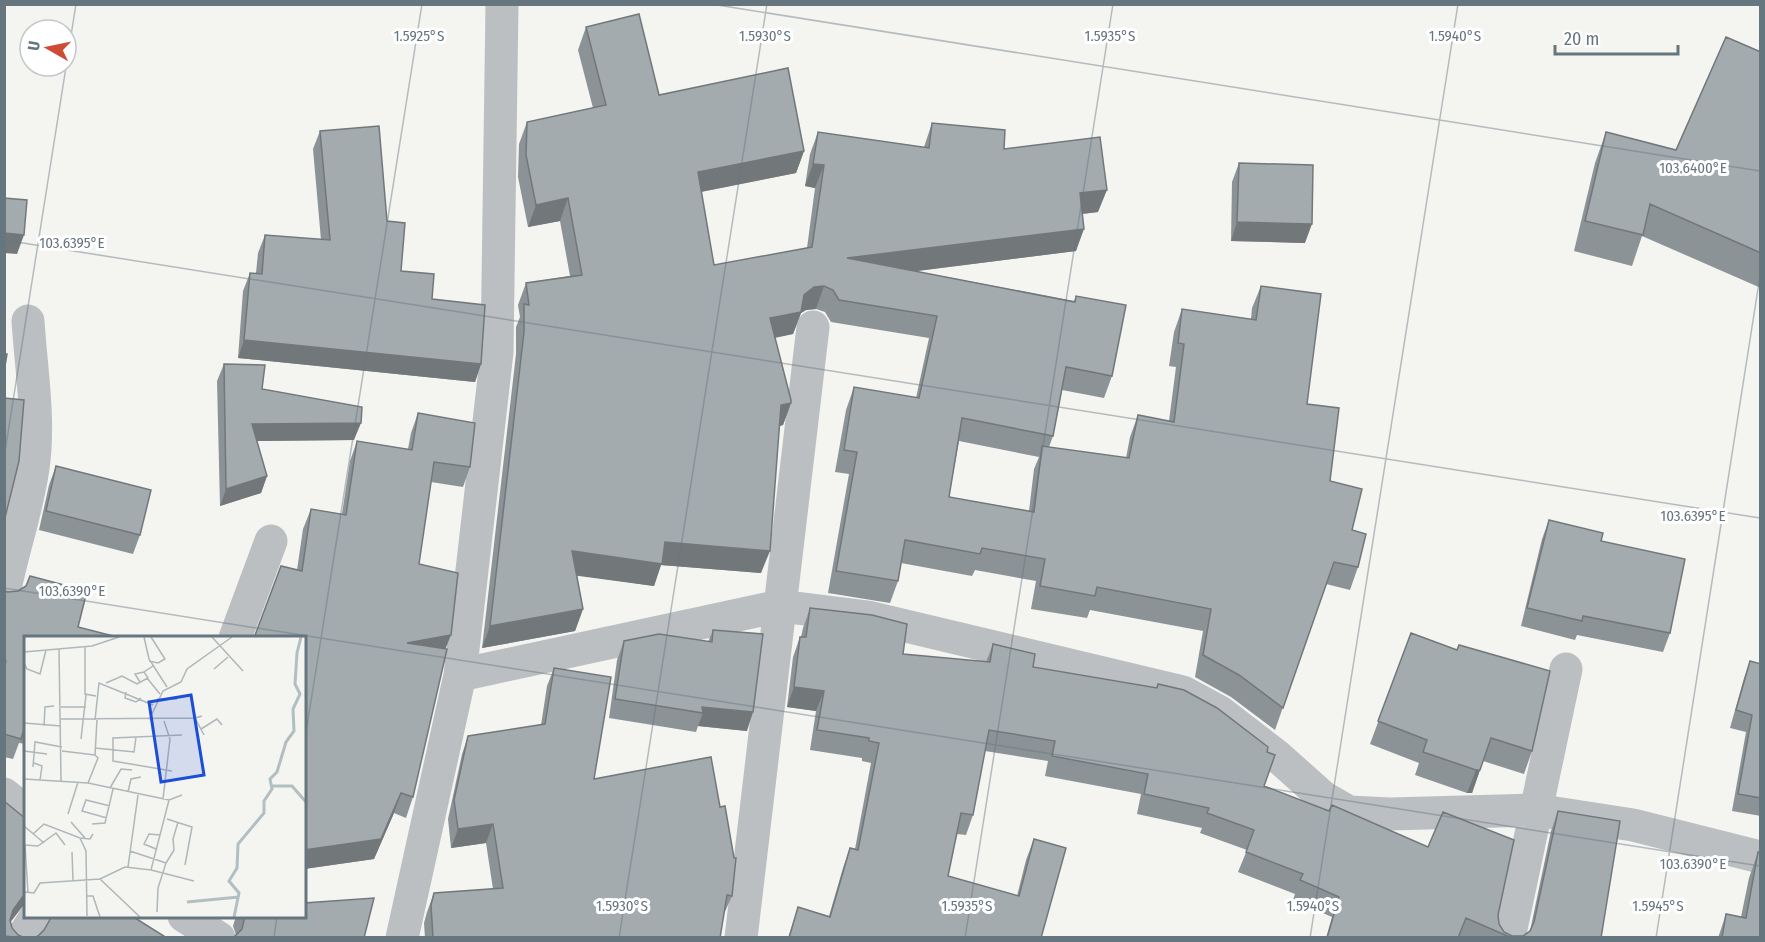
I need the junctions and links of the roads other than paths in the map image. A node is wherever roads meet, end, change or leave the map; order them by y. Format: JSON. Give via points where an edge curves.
{"nodes":[{"id":1,"x":502,"y":4,"type":"edge"},
{"id":2,"x":28,"y":321,"type":"dead end"},
{"id":3,"x":813,"y":327,"type":"dead end"},
{"id":4,"x":271,"y":541,"type":"dead end"},
{"id":5,"x":4,"y":594,"type":"edge"},
{"id":6,"x":780,"y":606,"type":"junction"},
{"id":7,"x":236,"y":636,"type":"edge"},
{"id":8,"x":1566,"y":669,"type":"dead end"},
{"id":9,"x":460,"y":675,"type":"junction"},
{"id":10,"x":4,"y":794,"type":"edge"},
{"id":11,"x":24,"y":809,"type":"edge"},
{"id":12,"x":1536,"y":810,"type":"junction"},
{"id":13,"x":1761,"y":857,"type":"edge"},
{"id":14,"x":35,"y":918,"type":"edge"},
{"id":15,"x":187,"y":918,"type":"edge"},
{"id":16,"x":22,"y":938,"type":"edge"},
{"id":17,"x":219,"y":938,"type":"edge"},
{"id":18,"x":402,"y":938,"type":"edge"},
{"id":19,"x":741,"y":938,"type":"edge"},
{"id":20,"x":1509,"y":938,"type":"edge"}],
"edges":[{"from":1,"to":9,"type":"street","via":[[497,352]]},
{"from":2,"to":5,"type":"street","via":[[35,433],[33,469]]},
{"from":3,"to":6,"type":"street"},
{"from":4,"to":7,"type":"street"},
{"from":6,"to":9,"type":"street"},
{"from":6,"to":12,"type":"street","via":[[868,617],[1183,692],[1220,712],[1323,797],[1349,812]]},
{"from":6,"to":19,"type":"street"},
{"from":8,"to":12,"type":"street"},
{"from":9,"to":18,"type":"street"},
{"from":10,"to":11,"type":"street"},
{"from":12,"to":13,"type":"street","via":[[1633,825]]},
{"from":12,"to":20,"type":"street"},
{"from":14,"to":16,"type":"street"},
{"from":15,"to":17,"type":"street"}]}
